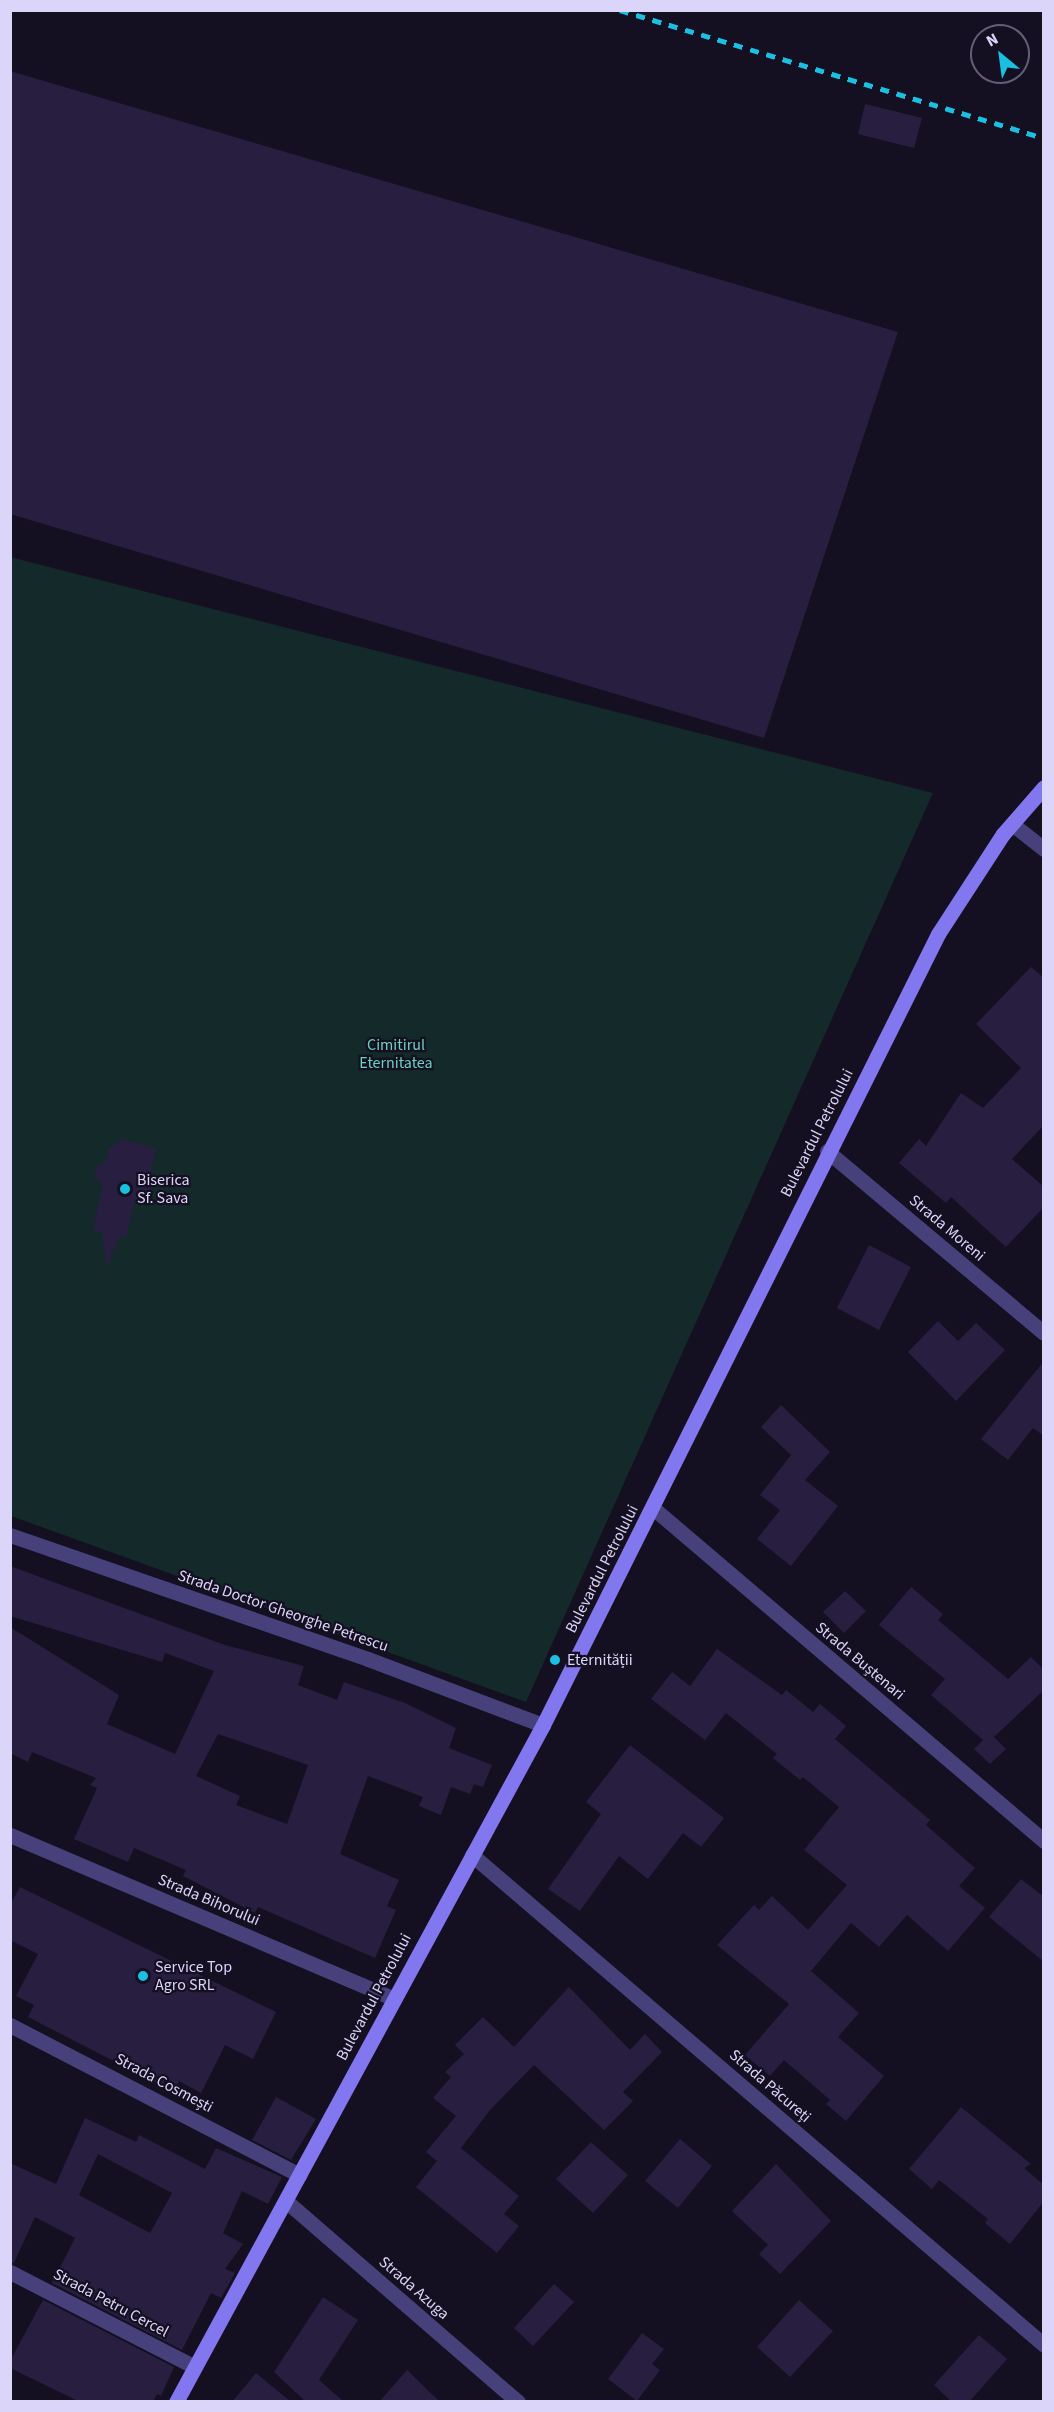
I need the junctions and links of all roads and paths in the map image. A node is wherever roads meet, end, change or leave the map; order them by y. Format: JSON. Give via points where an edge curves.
{"nodes":[{"id":1,"x":1044,"y":787,"type":"edge"},
{"id":2,"x":1012,"y":824,"type":"junction"},
{"id":3,"x":1044,"y":849,"type":"edge"},
{"id":4,"x":827,"y":1151,"type":"junction"},
{"id":5,"x":1044,"y":1333,"type":"edge"},
{"id":6,"x":653,"y":1508,"type":"junction"},
{"id":7,"x":10,"y":1535,"type":"edge"},
{"id":8,"x":543,"y":1725,"type":"junction"},
{"id":9,"x":10,"y":1834,"type":"edge"},
{"id":10,"x":1044,"y":1841,"type":"edge"},
{"id":11,"x":472,"y":1856,"type":"junction"},
{"id":12,"x":393,"y":1998,"type":"junction"},
{"id":13,"x":10,"y":2025,"type":"edge"},
{"id":14,"x":299,"y":2175,"type":"junction"},
{"id":15,"x":286,"y":2201,"type":"junction"},
{"id":16,"x":10,"y":2272,"type":"edge"},
{"id":17,"x":1044,"y":2345,"type":"edge"},
{"id":18,"x":194,"y":2366,"type":"junction"},
{"id":19,"x":176,"y":2402,"type":"edge"},
{"id":20,"x":518,"y":2402,"type":"edge"}],
"edges":[{"from":1,"to":2,"type":"street","name":"Bulevardul Petrolului"},
{"from":2,"to":3,"type":"street"},
{"from":2,"to":4,"type":"street","name":"Bulevardul Petrolului","via":[[938,934]]},
{"from":4,"to":5,"type":"street","name":"Strada Moreni"},
{"from":4,"to":6,"type":"street","name":"Bulevardul Petrolului"},
{"from":6,"to":8,"type":"street","name":"Bulevardul Petrolului"},
{"from":6,"to":10,"type":"street","name":"Strada Buștenari"},
{"from":7,"to":8,"type":"street","name":"Strada Doctor Gheorghe Petrescu","via":[[368,1659]]},
{"from":8,"to":11,"type":"street","name":"Bulevardul Petrolului"},
{"from":9,"to":12,"type":"street","name":"Strada Bihorului"},
{"from":11,"to":12,"type":"street","name":"Bulevardul Petrolului"},
{"from":11,"to":17,"type":"street","name":"Strada Păcureți"},
{"from":12,"to":14,"type":"street","name":"Bulevardul Petrolului"},
{"from":13,"to":14,"type":"street","name":"Strada Cosmești"},
{"from":14,"to":15,"type":"street","name":"Bulevardul Petrolului"},
{"from":15,"to":18,"type":"street","name":"Bulevardul Petrolului"},
{"from":15,"to":20,"type":"street","name":"Strada Azuga"},
{"from":16,"to":18,"type":"street","name":"Strada Petru Cercel"},
{"from":18,"to":19,"type":"street","name":"Bulevardul Petrolului"}]}
